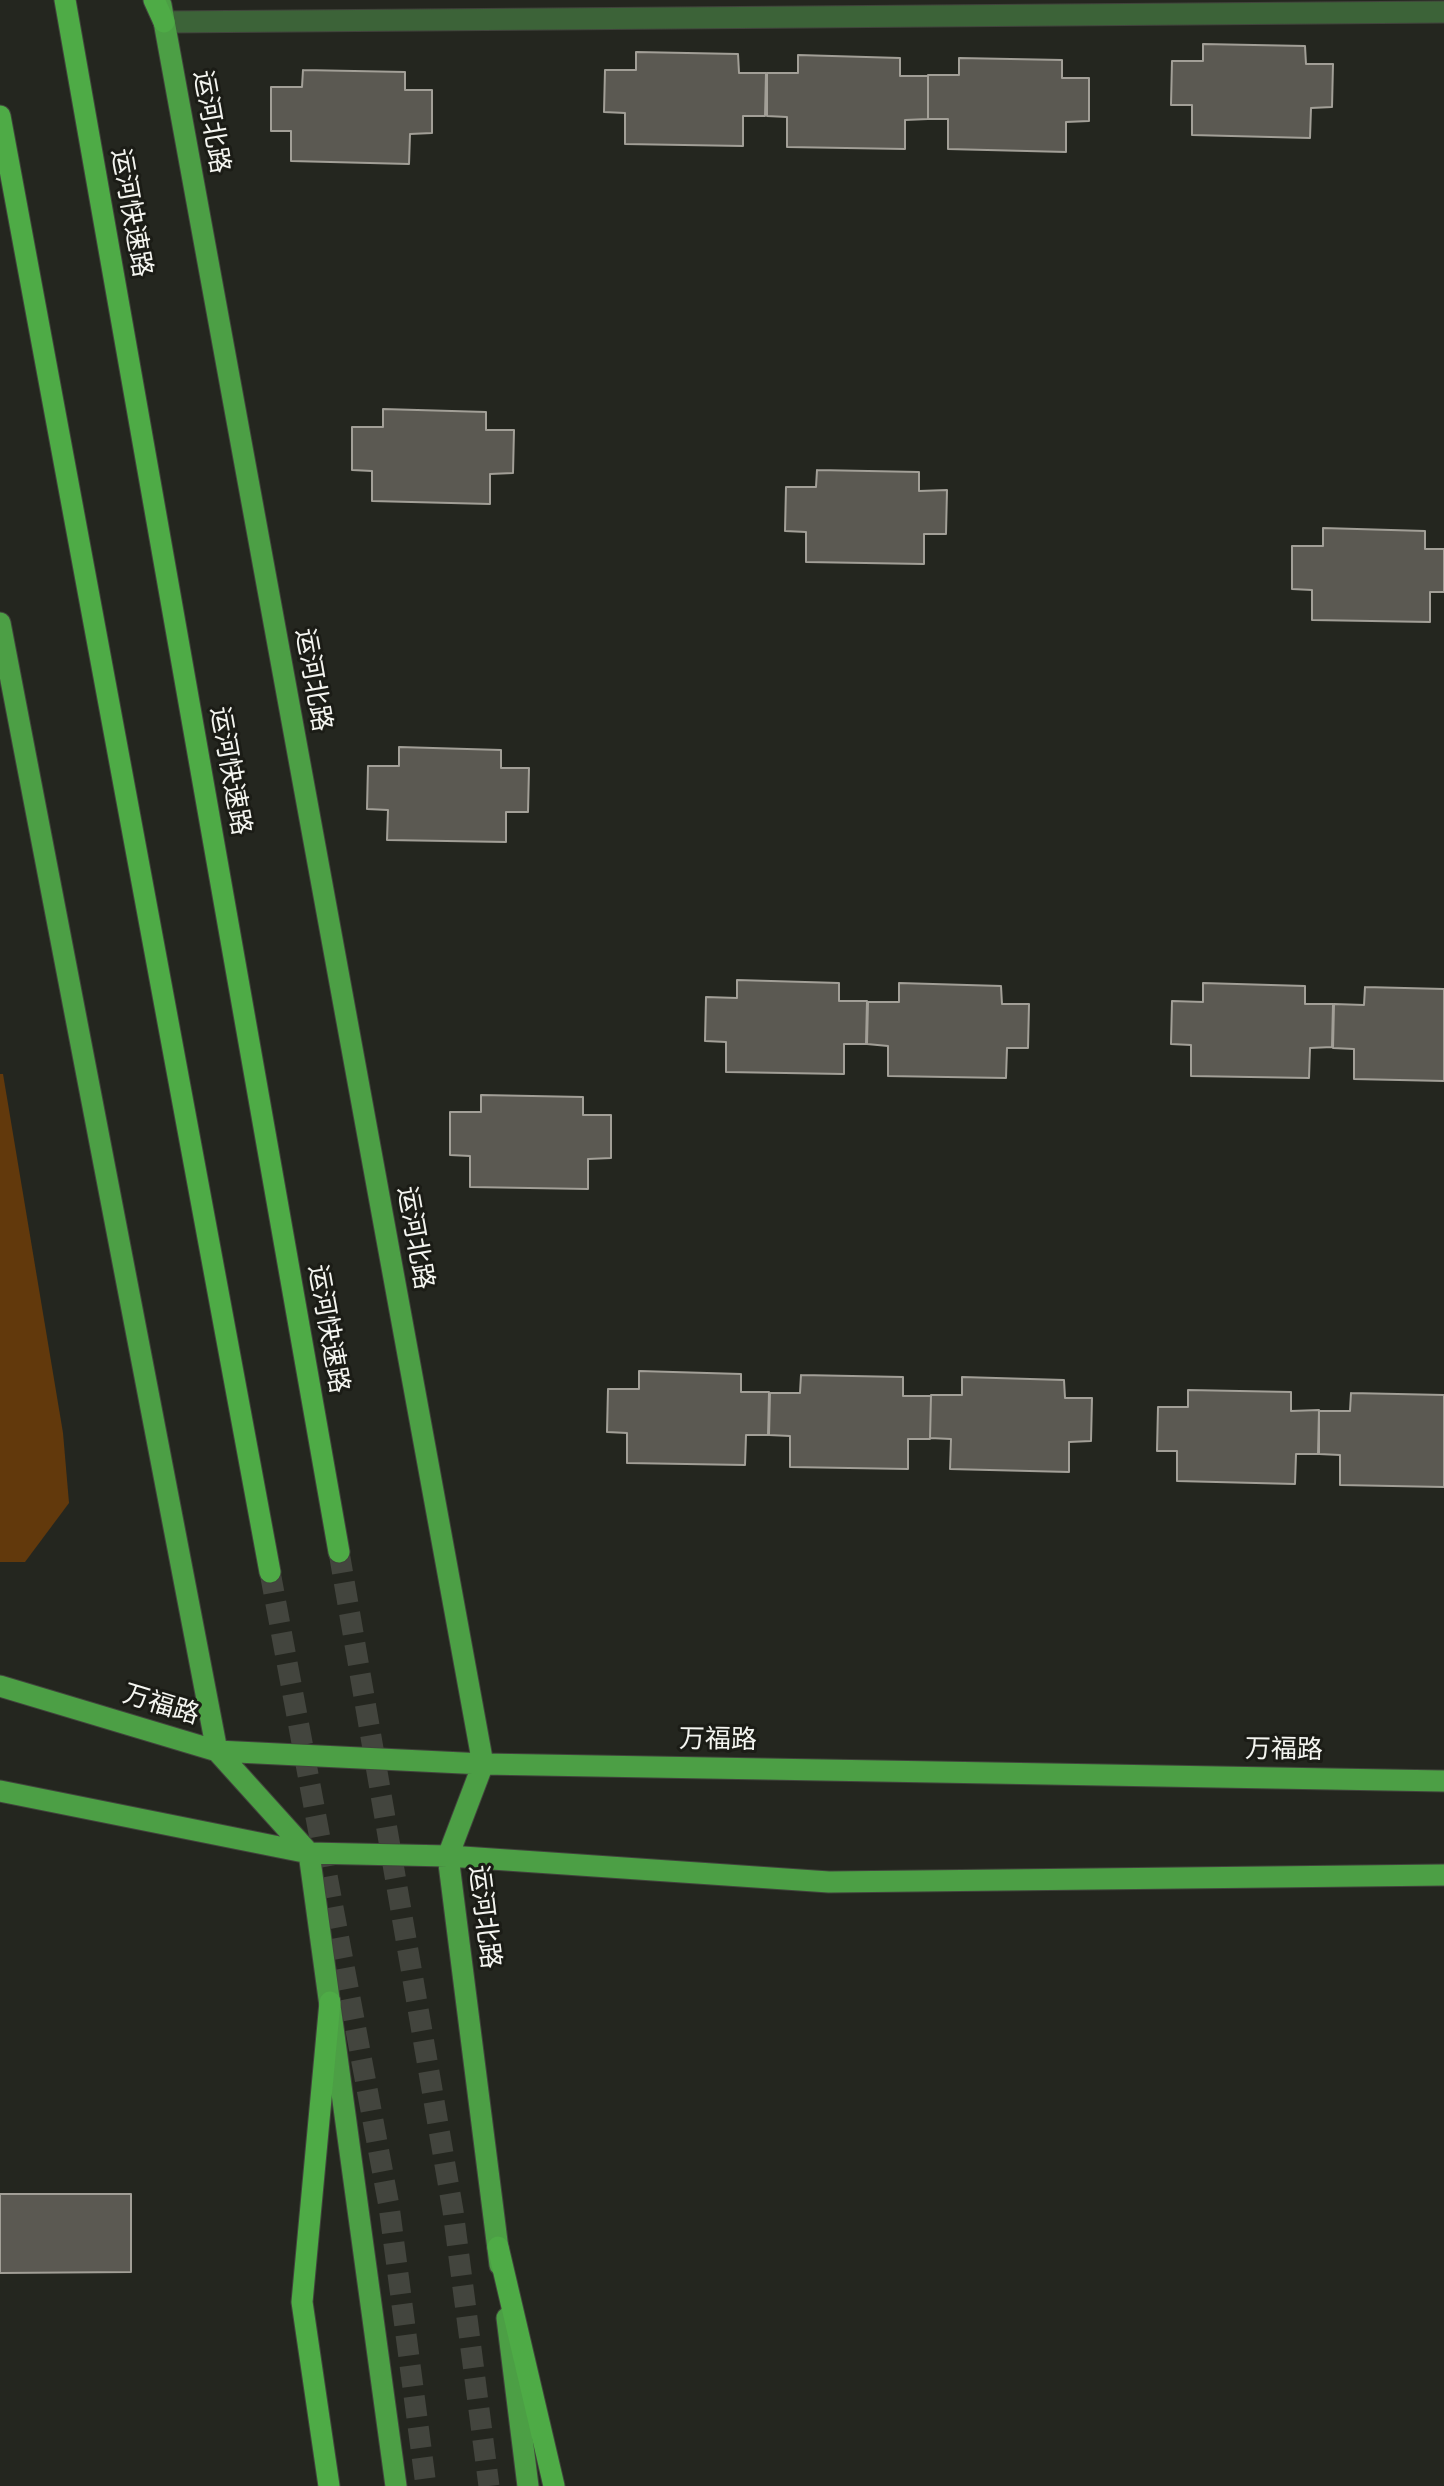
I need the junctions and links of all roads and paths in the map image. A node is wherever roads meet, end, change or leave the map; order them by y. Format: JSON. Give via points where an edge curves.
{"nodes":[{"id":1,"x":65,"y":0,"type":"edge"},
{"id":2,"x":153,"y":0,"type":"edge"},
{"id":3,"x":160,"y":0,"type":"edge"},
{"id":4,"x":1444,"y":12,"type":"edge"},
{"id":5,"x":164,"y":22,"type":"junction"},
{"id":6,"x":0,"y":117,"type":"edge"},
{"id":7,"x":0,"y":623,"type":"edge"},
{"id":8,"x":339,"y":1552,"type":"tunnel mouth"},
{"id":9,"x":270,"y":1572,"type":"tunnel mouth"},
{"id":10,"x":0,"y":1686,"type":"edge"},
{"id":11,"x":217,"y":1751,"type":"junction"},
{"id":12,"x":483,"y":1764,"type":"junction"},
{"id":13,"x":1444,"y":1781,"type":"edge"},
{"id":14,"x":0,"y":1791,"type":"edge"},
{"id":15,"x":309,"y":1853,"type":"junction"},
{"id":16,"x":448,"y":1856,"type":"junction"},
{"id":17,"x":1444,"y":1874,"type":"edge"},
{"id":18,"x":330,"y":2002,"type":"junction"},
{"id":19,"x":498,"y":2247,"type":"junction"},
{"id":20,"x":330,"y":2486,"type":"edge"},
{"id":21,"x":396,"y":2486,"type":"edge"},
{"id":22,"x":528,"y":2486,"type":"edge"},
{"id":23,"x":554,"y":2486,"type":"edge"}],
"edges":[{"from":1,"to":8,"type":"highway","name":"运河快速路"},
{"from":2,"to":5,"type":"highway"},
{"from":3,"to":5,"type":"main road","name":"运河北路"},
{"from":4,"to":5,"type":"street"},
{"from":5,"to":12,"type":"main road","name":"运河北路"},
{"from":6,"to":9,"type":"highway"},
{"from":7,"to":11,"type":"main road"},
{"from":10,"to":11,"type":"main road","name":"万福路"},
{"from":11,"to":12,"type":"main road","name":"万福路"},
{"from":11,"to":15,"type":"main road"},
{"from":12,"to":13,"type":"main road","name":"万福路"},
{"from":12,"to":16,"type":"main road","name":"运河北路"},
{"from":14,"to":15,"type":"main road"},
{"from":15,"to":16,"type":"main road"},
{"from":15,"to":18,"type":"main road"},
{"from":16,"to":17,"type":"main road","via":[[829,1882]]},
{"from":16,"to":19,"type":"main road","name":"运河北路"},
{"from":18,"to":20,"type":"highway","via":[[302,2302]]},
{"from":18,"to":21,"type":"main road"},
{"from":19,"to":22,"type":"main road","name":"运河北路"},
{"from":19,"to":23,"type":"highway"}]}
